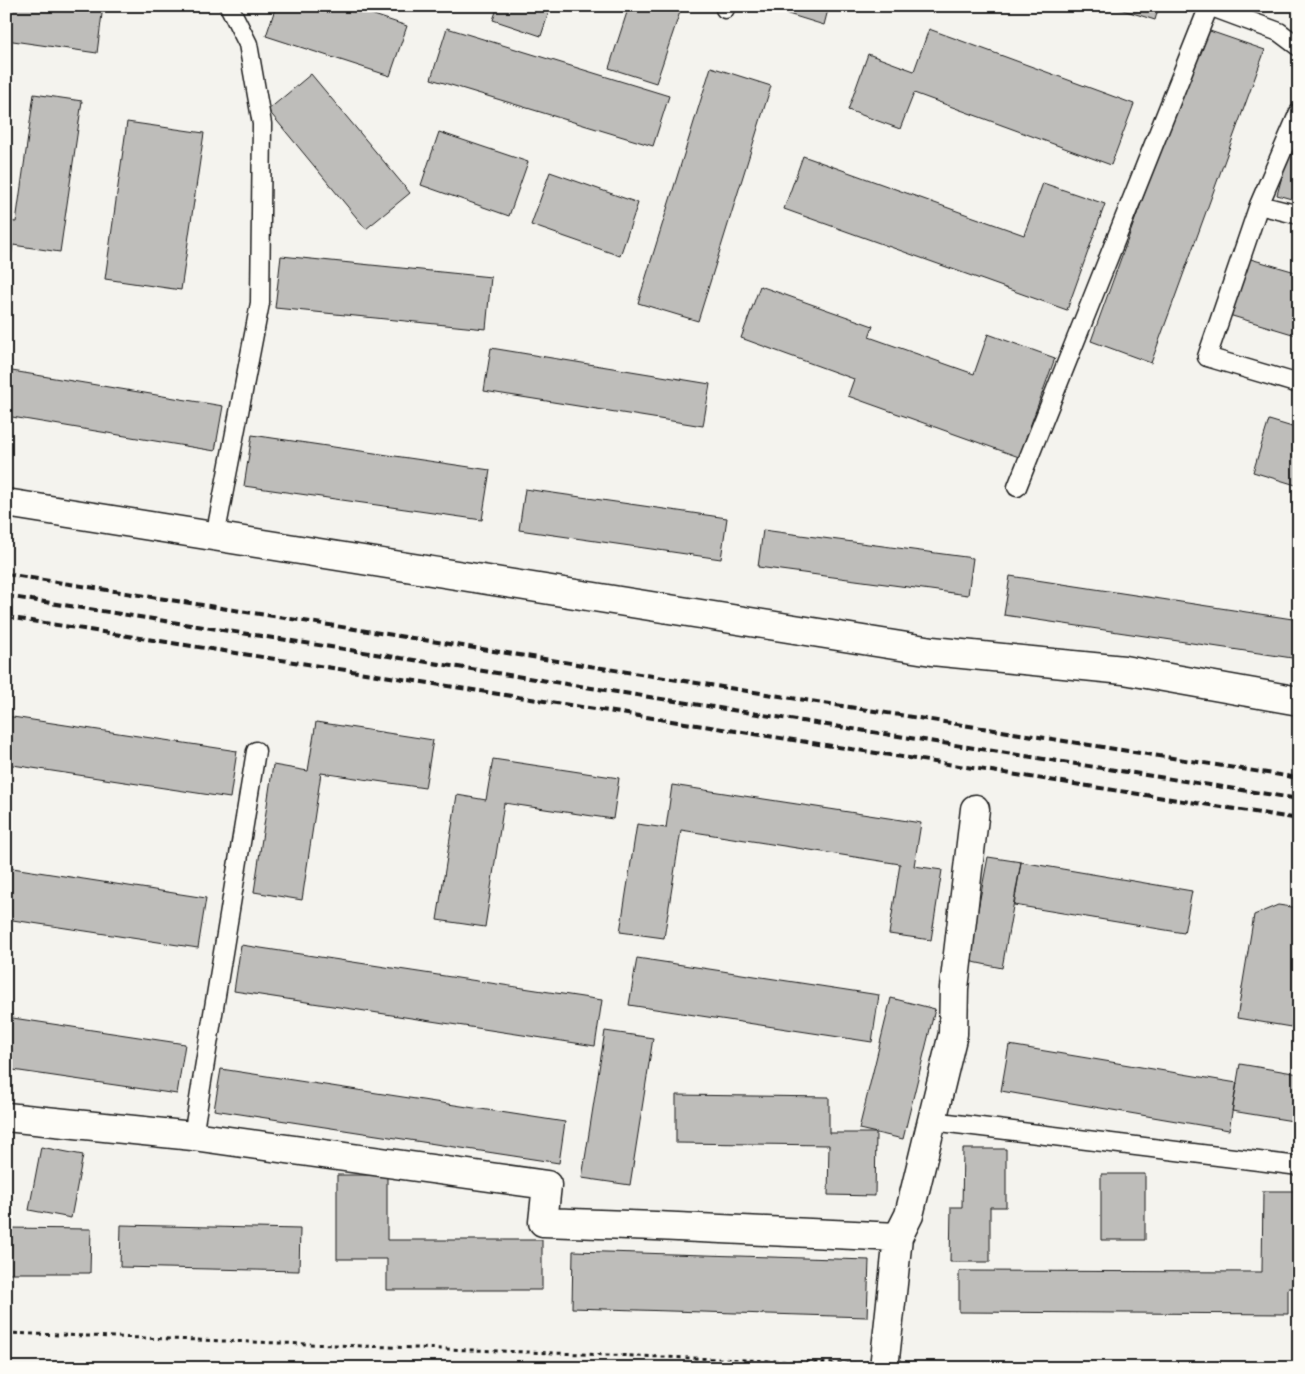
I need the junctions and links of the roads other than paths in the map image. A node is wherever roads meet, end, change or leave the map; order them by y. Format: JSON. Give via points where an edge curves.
{"nodes":[{"id":1,"x":228,"y":6,"type":"edge"},
{"id":2,"x":1209,"y":6,"type":"edge"},
{"id":3,"x":1299,"y":47,"type":"edge"},
{"id":4,"x":1299,"y":112,"type":"edge"},
{"id":5,"x":1259,"y":205,"type":"junction"},
{"id":6,"x":1299,"y":215,"type":"edge"},
{"id":7,"x":1299,"y":384,"type":"edge"},
{"id":8,"x":1017,"y":487,"type":"dead end"},
{"id":9,"x":6,"y":503,"type":"edge"},
{"id":10,"x":215,"y":536,"type":"junction"},
{"id":11,"x":1299,"y":701,"type":"edge"},
{"id":12,"x":256,"y":751,"type":"dead end"},
{"id":13,"x":975,"y":809,"type":"dead end"},
{"id":14,"x":6,"y":1117,"type":"edge"},
{"id":15,"x":932,"y":1121,"type":"junction"},
{"id":16,"x":193,"y":1136,"type":"junction"},
{"id":17,"x":1299,"y":1166,"type":"edge"},
{"id":18,"x":898,"y":1237,"type":"junction"},
{"id":19,"x":884,"y":1366,"type":"edge"}],
"edges":[{"from":1,"to":10,"type":"lane","via":[[248,44],[262,124],[260,303]]},
{"from":2,"to":3,"type":"lane","via":[[1279,32]]},
{"from":2,"to":8,"type":"lane"},
{"from":4,"to":5,"type":"lane"},
{"from":5,"to":6,"type":"lane"},
{"from":5,"to":7,"type":"lane","via":[[1207,357]]},
{"from":9,"to":10,"type":"street"},
{"from":10,"to":11,"type":"street","via":[[932,651],[1124,670]]},
{"from":12,"to":16,"type":"lane"},
{"from":13,"to":15,"type":"street","via":[[954,988],[953,1034]]},
{"from":14,"to":16,"type":"street"},
{"from":15,"to":17,"type":"lane"},
{"from":15,"to":18,"type":"street","via":[[909,1215]]},
{"from":16,"to":18,"type":"street","via":[[547,1185],[543,1222]]},
{"from":18,"to":19,"type":"street"}]}
